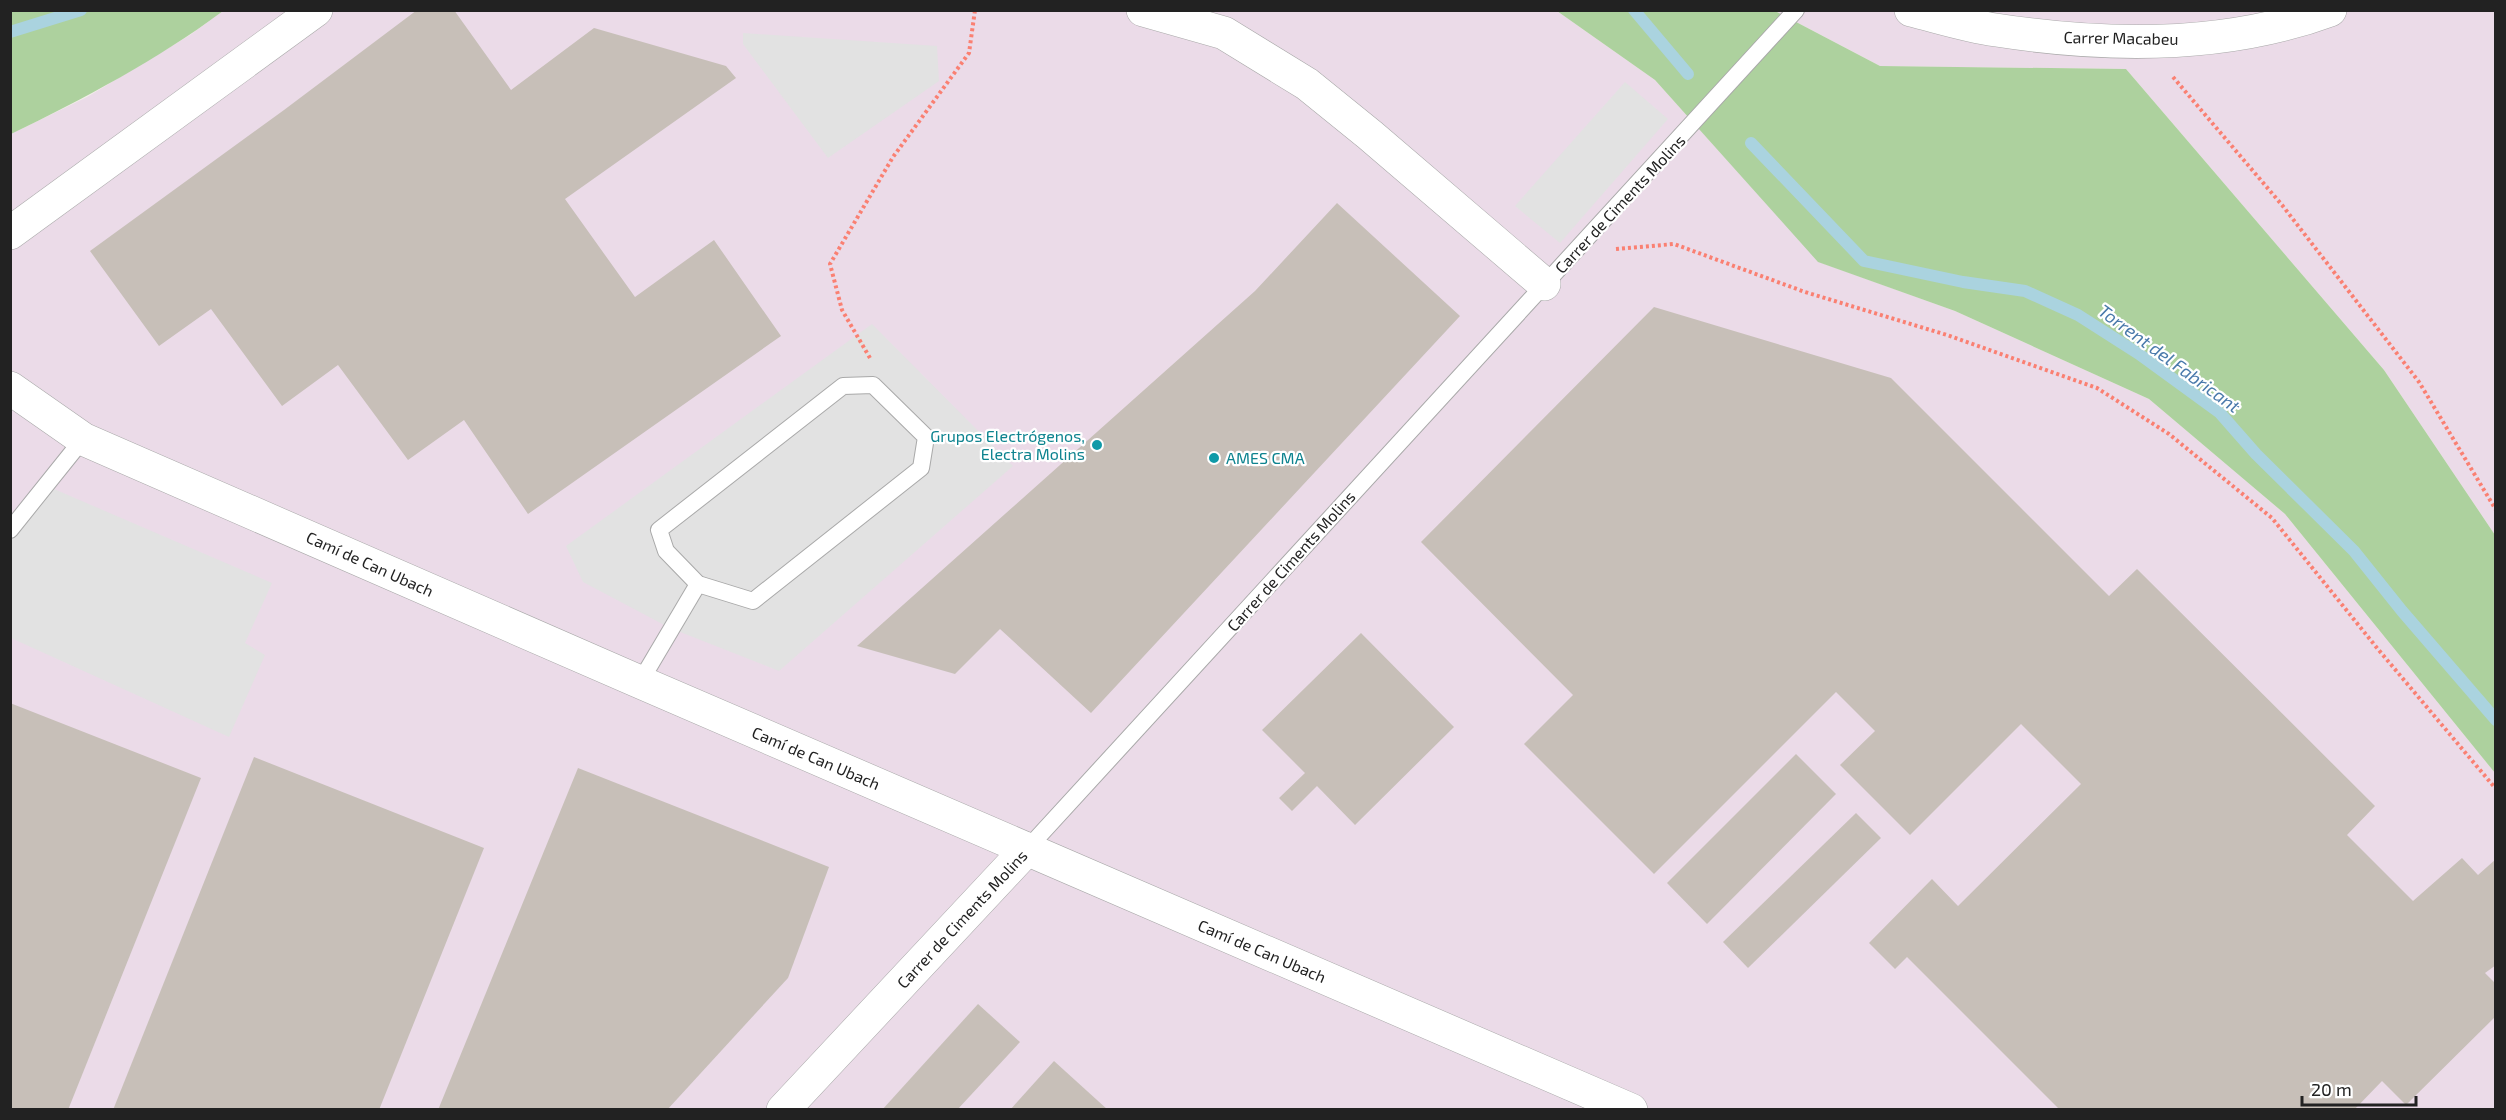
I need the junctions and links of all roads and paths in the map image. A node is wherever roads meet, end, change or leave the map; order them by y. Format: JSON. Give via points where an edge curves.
{"nodes":[{"id":1,"x":316,"y":10,"type":"edge"},
{"id":2,"x":975,"y":10,"type":"edge"},
{"id":3,"x":1143,"y":10,"type":"edge"},
{"id":4,"x":1796,"y":10,"type":"edge"},
{"id":5,"x":1911,"y":10,"type":"edge"},
{"id":6,"x":2331,"y":10,"type":"edge"},
{"id":7,"x":2139,"y":41,"type":"junction"},
{"id":8,"x":10,"y":233,"type":"edge"},
{"id":9,"x":1573,"y":253,"type":"junction"},
{"id":10,"x":1544,"y":284,"type":"junction"},
{"id":11,"x":873,"y":385,"type":"junction"},
{"id":12,"x":10,"y":388,"type":"edge"},
{"id":13,"x":83,"y":439,"type":"junction"},
{"id":14,"x":2496,"y":510,"type":"edge"},
{"id":15,"x":10,"y":530,"type":"edge"},
{"id":16,"x":698,"y":584,"type":"junction"},
{"id":17,"x":640,"y":682,"type":"junction"},
{"id":18,"x":2496,"y":789,"type":"edge"},
{"id":19,"x":1027,"y":849,"type":"junction"},
{"id":20,"x":783,"y":1110,"type":"edge"},
{"id":21,"x":1631,"y":1110,"type":"edge"}],
"edges":[{"from":1,"to":8,"type":"street"},
{"from":2,"to":11,"type":"path","via":[[969,53],[893,157],[830,264],[842,310],[871,359]]},
{"from":3,"to":10,"type":"street","via":[[1224,33],[1307,84]]},
{"from":4,"to":9,"type":"lane","name":"Carrer de Ciments Molins"},
{"from":5,"to":7,"type":"street","name":"Carrer Macabeu","via":[[1994,30],[2088,41]]},
{"from":6,"to":7,"type":"street","name":"Carrer Macabeu","via":[[2311,18],[2223,36]]},
{"from":7,"to":14,"type":"path","via":[[2282,205],[2419,382]]},
{"from":9,"to":10,"type":"lane","name":"Carrer de Ciments Molins"},
{"from":9,"to":18,"type":"path","via":[[1674,244],[1805,292],[1947,335],[2097,388],[2169,434],[2272,518]]},
{"from":10,"to":19,"type":"lane","name":"Carrer de Ciments Molins"},
{"from":11,"to":16,"type":"lane","via":[[843,386],[659,530],[666,551]]},
{"from":11,"to":16,"type":"lane","via":[[926,437],[921,468],[753,601]]},
{"from":12,"to":13,"type":"street","name":"Camí de Can Ubach"},
{"from":13,"to":15,"type":"lane"},
{"from":13,"to":17,"type":"street","name":"Camí de Can Ubach"},
{"from":16,"to":17,"type":"lane"},
{"from":17,"to":19,"type":"street","name":"Camí de Can Ubach"},
{"from":19,"to":20,"type":"street","name":"Carrer de Ciments Molins"},
{"from":19,"to":21,"type":"street","name":"Camí de Can Ubach"}]}
